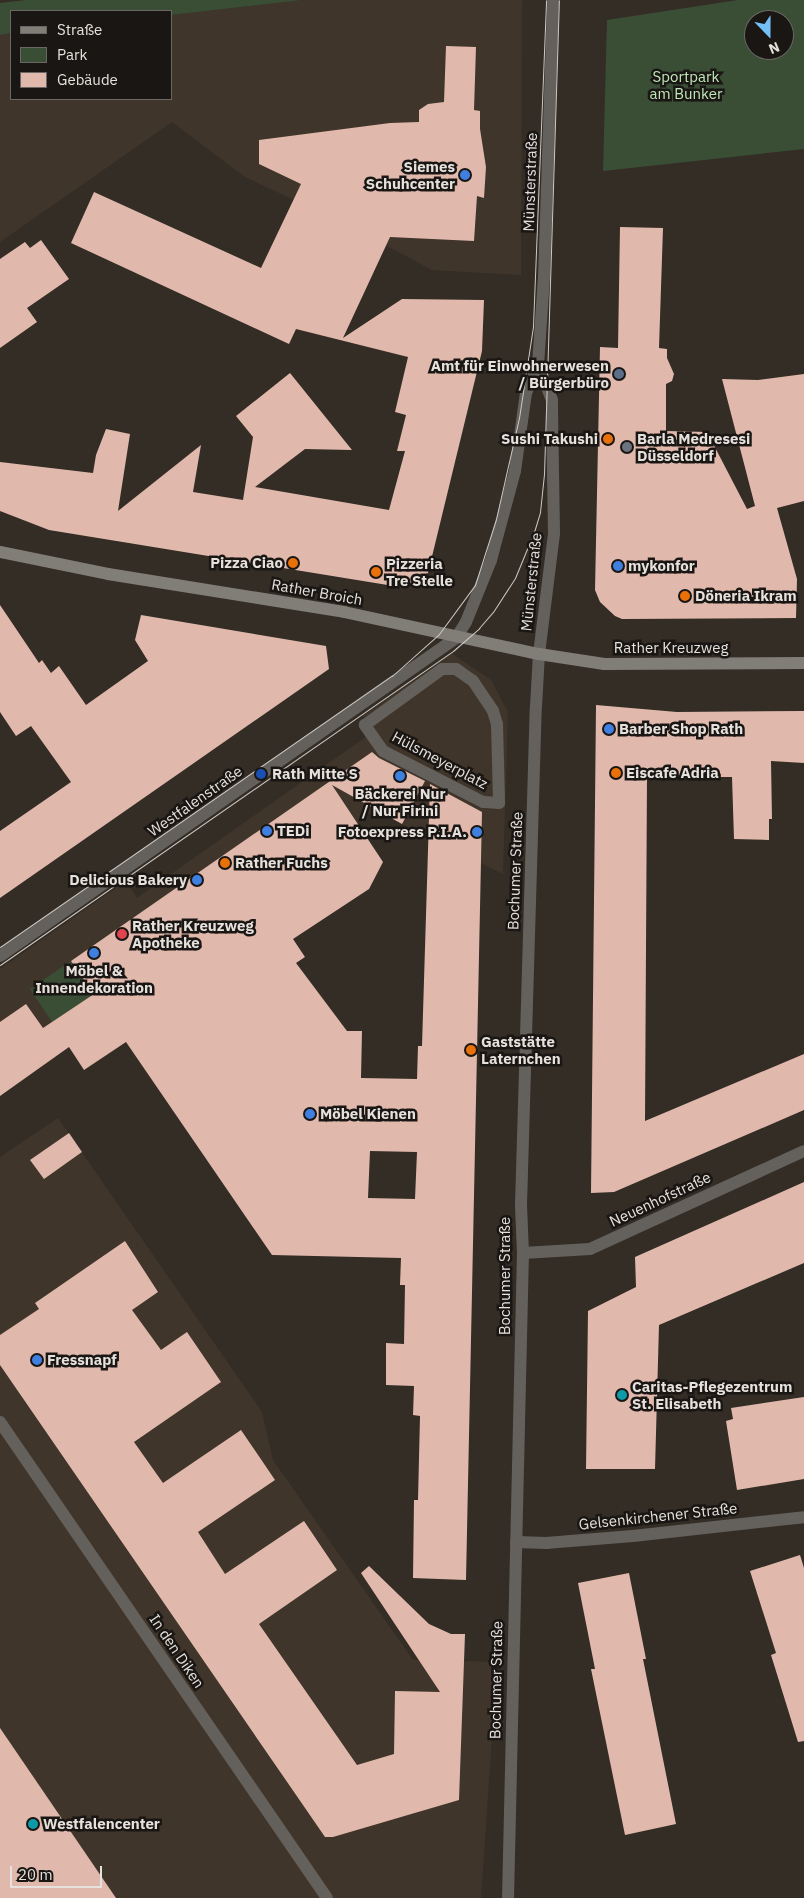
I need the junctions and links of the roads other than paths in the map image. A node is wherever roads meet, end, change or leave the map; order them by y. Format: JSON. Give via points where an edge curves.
{"nodes":[{"id":1,"x":554,"y":0,"type":"edge"},
{"id":2,"x":538,"y":365,"type":"junction"},
{"id":3,"x":0,"y":552,"type":"edge"},
{"id":4,"x":456,"y":638,"type":"junction"},
{"id":5,"x":539,"y":654,"type":"junction"},
{"id":6,"x":804,"y":663,"type":"edge"},
{"id":7,"x":499,"y":802,"type":"joint"},
{"id":8,"x":0,"y":956,"type":"edge"},
{"id":9,"x":804,"y":1152,"type":"edge"},
{"id":10,"x":523,"y":1253,"type":"junction"},
{"id":11,"x":0,"y":1422,"type":"edge"},
{"id":12,"x":804,"y":1517,"type":"edge"},
{"id":13,"x":516,"y":1542,"type":"junction"},
{"id":14,"x":327,"y":1898,"type":"edge"},
{"id":15,"x":508,"y":1898,"type":"edge"}],
"edges":[{"from":1,"to":2,"type":"street","name":"Münsterstraße"},
{"from":2,"to":4,"type":"street","name":"Münsterstraße","via":[[526,393],[515,471],[492,560]]},
{"from":2,"to":5,"type":"street","name":"Münsterstraße","via":[[552,400],[554,524]]},
{"from":3,"to":4,"type":"main road","name":"Rather Broich","via":[[108,574],[344,612]]},
{"from":4,"to":5,"type":"main road","name":"Rather Broich"},
{"from":4,"to":8,"type":"street","name":"Westfalenstraße"},
{"from":5,"to":6,"type":"main road","name":"Rather Kreuzweg","via":[[623,665]]},
{"from":5,"to":10,"type":"street","name":"Bochumer Straße","via":[[521,1195]]},
{"from":7,"to":7,"type":"street","name":"Hülsmeyerplatz","via":[[483,802],[383,751],[365,725],[442,669],[456,669],[473,681],[493,711],[497,724]]},
{"from":9,"to":10,"type":"street","name":"Neuenhofstraße","via":[[590,1249]]},
{"from":10,"to":13,"type":"street","name":"Bochumer Straße"},
{"from":11,"to":14,"type":"street","name":"In den Diken"},
{"from":12,"to":13,"type":"street","name":"Gelsenkirchener Straße","via":[[633,1536],[546,1543]]},
{"from":13,"to":15,"type":"street","name":"Bochumer Straße"}]}
